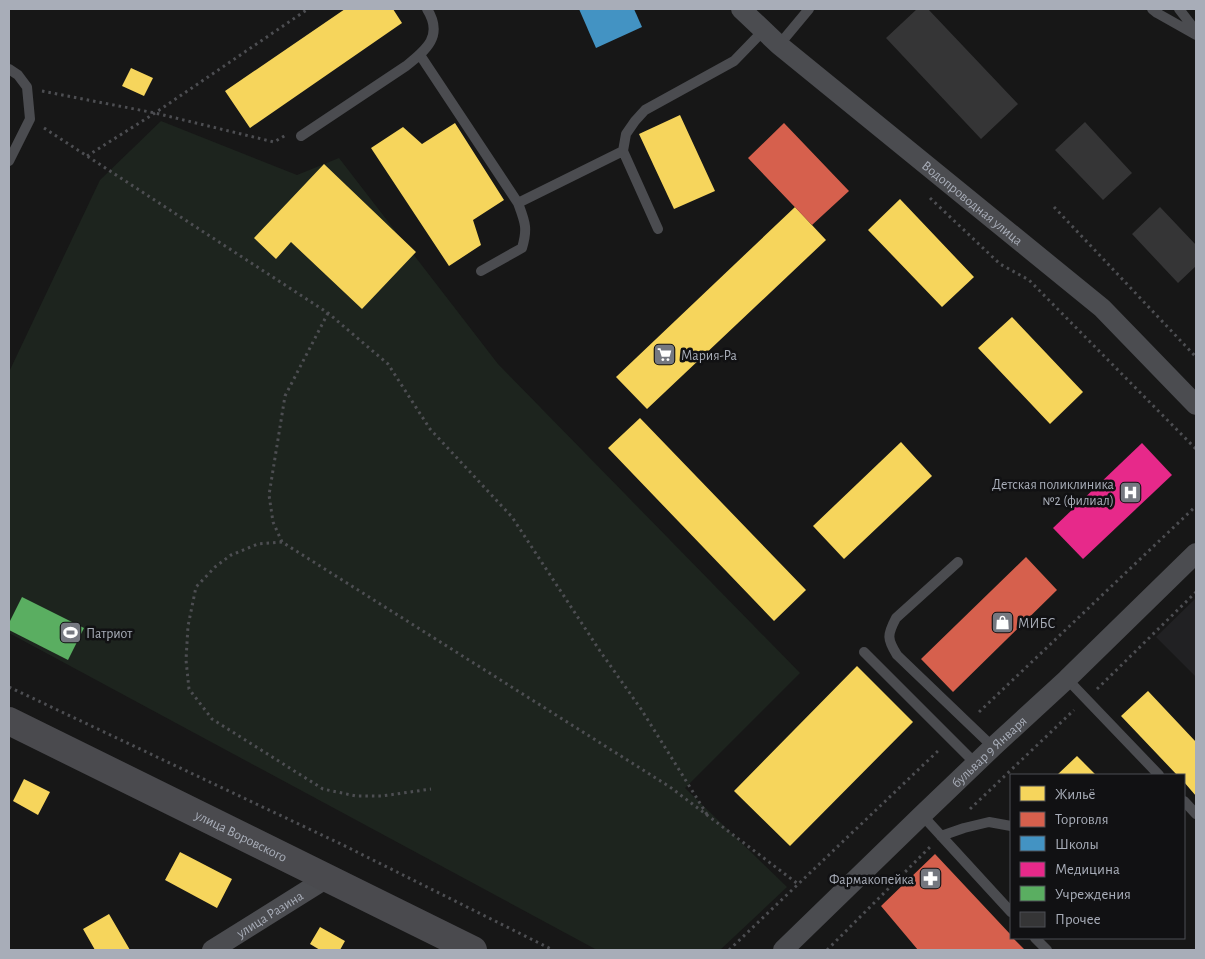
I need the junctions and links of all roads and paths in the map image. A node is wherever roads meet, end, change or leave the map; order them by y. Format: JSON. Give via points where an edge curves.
{"nodes":[{"id":1,"x":308,"y":9,"type":"edge"},
{"id":2,"x":427,"y":9,"type":"edge"},
{"id":3,"x":741,"y":9,"type":"edge"},
{"id":4,"x":809,"y":9,"type":"edge"},
{"id":5,"x":1152,"y":9,"type":"edge"},
{"id":6,"x":1179,"y":9,"type":"edge"},
{"id":7,"x":764,"y":30,"type":"junction"},
{"id":8,"x":1196,"y":31,"type":"edge"},
{"id":9,"x":1196,"y":35,"type":"edge"},
{"id":10,"x":778,"y":45,"type":"junction"},
{"id":11,"x":420,"y":55,"type":"junction"},
{"id":12,"x":9,"y":69,"type":"edge"},
{"id":13,"x":27,"y":88,"type":"junction"},
{"id":14,"x":155,"y":114,"type":"junction"},
{"id":15,"x":30,"y":119,"type":"junction"},
{"id":16,"x":301,"y":136,"type":"joint"},
{"id":17,"x":623,"y":151,"type":"junction"},
{"id":18,"x":87,"y":156,"type":"junction"},
{"id":19,"x":9,"y":161,"type":"edge"},
{"id":20,"x":924,"y":192,"type":"dead end"},
{"id":21,"x":518,"y":203,"type":"junction"},
{"id":22,"x":1054,"y":207,"type":"dead end"},
{"id":23,"x":658,"y":229,"type":"dead end"},
{"id":24,"x":481,"y":271,"type":"dead end"},
{"id":25,"x":328,"y":313,"type":"junction"},
{"id":26,"x":1196,"y":357,"type":"edge"},
{"id":27,"x":1196,"y":405,"type":"edge"},
{"id":28,"x":1196,"y":449,"type":"edge"},
{"id":29,"x":282,"y":542,"type":"junction"},
{"id":30,"x":1196,"y":553,"type":"edge"},
{"id":31,"x":958,"y":562,"type":"dead end"},
{"id":32,"x":1196,"y":592,"type":"edge"},
{"id":33,"x":864,"y":652,"type":"dead end"},
{"id":34,"x":1067,"y":679,"type":"junction"},
{"id":35,"x":9,"y":687,"type":"edge"},
{"id":36,"x":1086,"y":699,"type":"junction"},
{"id":37,"x":9,"y":721,"type":"edge"},
{"id":38,"x":993,"y":747,"type":"junction"},
{"id":39,"x":976,"y":764,"type":"junction"},
{"id":40,"x":1158,"y":774,"type":"edge"},
{"id":41,"x":431,"y":789,"type":"dead end"},
{"id":42,"x":1185,"y":802,"type":"edge"},
{"id":43,"x":970,"y":809,"type":"dead end"},
{"id":44,"x":1196,"y":814,"type":"edge"},
{"id":45,"x":708,"y":816,"type":"junction"},
{"id":46,"x":922,"y":816,"type":"junction"},
{"id":47,"x":1010,"y":826,"type":"edge"},
{"id":48,"x":941,"y":836,"type":"junction"},
{"id":49,"x":327,"y":878,"type":"junction"},
{"id":50,"x":798,"y":884,"type":"dead end"},
{"id":51,"x":1010,"y":911,"type":"edge"},
{"id":52,"x":1037,"y":939,"type":"edge"},
{"id":53,"x":212,"y":950,"type":"edge"},
{"id":54,"x":473,"y":950,"type":"edge"},
{"id":55,"x":553,"y":950,"type":"edge"},
{"id":56,"x":783,"y":950,"type":"edge"},
{"id":57,"x":827,"y":950,"type":"edge"},
{"id":58,"x":1047,"y":950,"type":"edge"}],
"edges":[{"from":1,"to":14,"type":"path"},
{"from":2,"to":11,"type":"lane","via":[[433,17],[434,33],[430,44]]},
{"from":3,"to":7,"type":"street","name":"Водопроводная улица"},
{"from":4,"to":10,"type":"lane"},
{"from":5,"to":9,"type":"lane"},
{"from":6,"to":8,"type":"lane"},
{"from":7,"to":10,"type":"street","name":"Водопроводная улица"},
{"from":7,"to":17,"type":"lane","via":[[734,61],[645,110],[626,134]]},
{"from":10,"to":27,"type":"street","name":"Водопроводная улица","via":[[1102,308]]},
{"from":11,"to":16,"type":"lane"},
{"from":11,"to":21,"type":"lane"},
{"from":12,"to":13,"type":"lane"},
{"from":13,"to":14,"type":"path"},
{"from":13,"to":15,"type":"lane"},
{"from":14,"to":16,"type":"path","via":[[274,142],[291,132]]},
{"from":14,"to":18,"type":"path"},
{"from":15,"to":18,"type":"path"},
{"from":15,"to":19,"type":"lane"},
{"from":17,"to":21,"type":"lane"},
{"from":17,"to":23,"type":"lane"},
{"from":18,"to":25,"type":"path"},
{"from":20,"to":28,"type":"path","via":[[1000,264],[1029,280]]},
{"from":21,"to":24,"type":"lane","via":[[526,234],[522,248]]},
{"from":22,"to":26,"type":"path"},
{"from":25,"to":29,"type":"path","via":[[285,396],[269,494],[273,522]]},
{"from":25,"to":45,"type":"path","via":[[388,364],[430,428],[512,517]]},
{"from":29,"to":41,"type":"path","via":[[258,544],[231,555],[196,587],[188,626],[186,660],[189,688],[212,719],[324,789],[356,796]]},
{"from":29,"to":45,"type":"path","via":[[670,787]]},
{"from":30,"to":34,"type":"street","name":"бульвар 9 Января"},
{"from":31,"to":38,"type":"lane","via":[[896,618],[890,630],[890,642],[897,655]]},
{"from":32,"to":36,"type":"path"},
{"from":33,"to":39,"type":"lane"},
{"from":34,"to":36,"type":"lane"},
{"from":34,"to":38,"type":"street","name":"бульвар 9 Января"},
{"from":35,"to":55,"type":"path","via":[[334,841]]},
{"from":36,"to":40,"type":"lane"},
{"from":36,"to":43,"type":"path"},
{"from":37,"to":49,"type":"main road","name":"улица Воровского"},
{"from":38,"to":39,"type":"street","name":"бульвар 9 Января"},
{"from":39,"to":46,"type":"street","name":"бульвар 9 Января"},
{"from":42,"to":44,"type":"lane"},
{"from":45,"to":50,"type":"path"},
{"from":46,"to":48,"type":"lane"},
{"from":46,"to":56,"type":"street","name":"бульвар 9 Января"},
{"from":47,"to":48,"type":"lane","via":[[989,822]]},
{"from":48,"to":51,"type":"lane"},
{"from":48,"to":57,"type":"path"},
{"from":49,"to":53,"type":"street","name":"улица Разина"},
{"from":49,"to":54,"type":"main road","name":"улица Воровского"},
{"from":52,"to":58,"type":"lane"}]}
